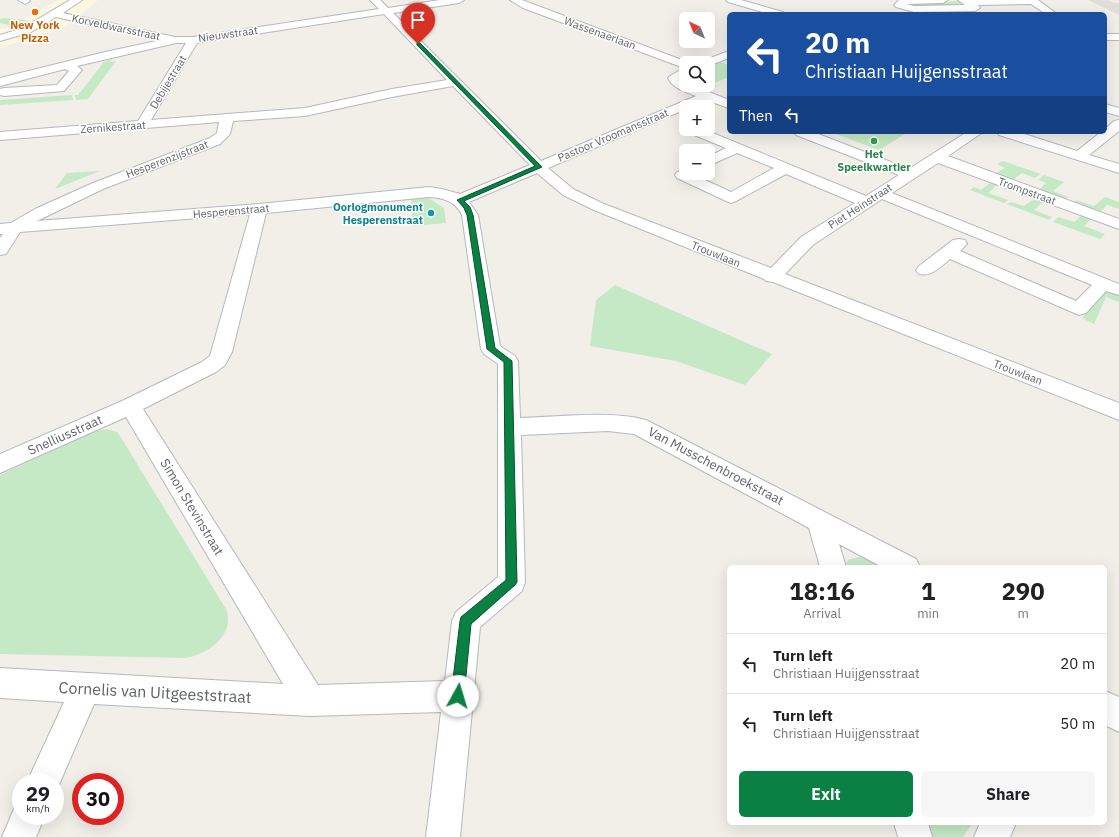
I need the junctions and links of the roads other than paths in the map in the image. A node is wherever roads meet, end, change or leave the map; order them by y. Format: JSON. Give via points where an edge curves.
{"nodes":[{"id":1,"x":77,"y":0,"type":"edge"},
{"id":2,"x":458,"y":0,"type":"edge"},
{"id":3,"x":514,"y":0,"type":"edge"},
{"id":4,"x":731,"y":0,"type":"edge"},
{"id":5,"x":943,"y":0,"type":"edge"},
{"id":6,"x":965,"y":1,"type":"edge"},
{"id":7,"x":1033,"y":1,"type":"edge"},
{"id":8,"x":380,"y":5,"type":"edge"},
{"id":9,"x":773,"y":12,"type":"edge"},
{"id":10,"x":1049,"y":12,"type":"edge"},
{"id":11,"x":56,"y":14,"type":"junction"},
{"id":12,"x":4,"y":27,"type":"dead end"},
{"id":13,"x":27,"y":30,"type":"junction"},
{"id":14,"x":1107,"y":37,"type":"edge"},
{"id":15,"x":1119,"y":37,"type":"edge"},
{"id":16,"x":0,"y":38,"type":"edge"},
{"id":17,"x":176,"y":40,"type":"junction"},
{"id":18,"x":193,"y":40,"type":"junction"},
{"id":19,"x":727,"y":55,"type":"edge"},
{"id":20,"x":715,"y":59,"type":"edge"},
{"id":21,"x":679,"y":61,"type":"edge"},
{"id":22,"x":67,"y":65,"type":"junction"},
{"id":23,"x":679,"y":74,"type":"edge"},
{"id":24,"x":455,"y":82,"type":"junction"},
{"id":25,"x":679,"y":84,"type":"edge"},
{"id":26,"x":2,"y":87,"type":"edge"},
{"id":27,"x":696,"y":92,"type":"edge"},
{"id":28,"x":706,"y":96,"type":"junction"},
{"id":29,"x":727,"y":103,"type":"edge"},
{"id":30,"x":1107,"y":109,"type":"edge"},
{"id":31,"x":1119,"y":112,"type":"edge"},
{"id":32,"x":660,"y":115,"type":"junction"},
{"id":33,"x":227,"y":118,"type":"junction"},
{"id":34,"x":679,"y":123,"type":"edge"},
{"id":35,"x":1119,"y":124,"type":"edge"},
{"id":36,"x":142,"y":125,"type":"junction"},
{"id":37,"x":806,"y":134,"type":"edge"},
{"id":38,"x":1012,"y":134,"type":"edge"},
{"id":39,"x":1106,"y":134,"type":"edge"},
{"id":40,"x":1107,"y":134,"type":"edge"},
{"id":41,"x":0,"y":136,"type":"edge"},
{"id":42,"x":709,"y":136,"type":"edge"},
{"id":43,"x":970,"y":136,"type":"edge"},
{"id":44,"x":940,"y":139,"type":"dead end"},
{"id":45,"x":737,"y":148,"type":"junction"},
{"id":46,"x":1084,"y":152,"type":"junction"},
{"id":47,"x":936,"y":157,"type":"junction"},
{"id":48,"x":1119,"y":157,"type":"edge"},
{"id":49,"x":715,"y":159,"type":"edge"},
{"id":50,"x":539,"y":167,"type":"junction"},
{"id":51,"x":908,"y":167,"type":"junction"},
{"id":52,"x":785,"y":168,"type":"junction"},
{"id":53,"x":1119,"y":169,"type":"edge"},
{"id":54,"x":693,"y":180,"type":"edge"},
{"id":55,"x":873,"y":198,"type":"junction"},
{"id":56,"x":460,"y":200,"type":"junction"},
{"id":57,"x":260,"y":209,"type":"junction"},
{"id":58,"x":1119,"y":224,"type":"edge"},
{"id":59,"x":8,"y":228,"type":"edge"},
{"id":60,"x":974,"y":231,"type":"junction"},
{"id":61,"x":0,"y":250,"type":"edge"},
{"id":62,"x":948,"y":252,"type":"junction"},
{"id":63,"x":925,"y":270,"type":"dead end"},
{"id":64,"x":772,"y":277,"type":"junction"},
{"id":65,"x":1111,"y":287,"type":"edge"},
{"id":66,"x":130,"y":406,"type":"junction"},
{"id":67,"x":1119,"y":412,"type":"edge"},
{"id":68,"x":510,"y":427,"type":"junction"},
{"id":69,"x":0,"y":464,"type":"edge"},
{"id":70,"x":819,"y":520,"type":"junction"},
{"id":71,"x":832,"y":565,"type":"edge"},
{"id":72,"x":903,"y":565,"type":"edge"},
{"id":73,"x":0,"y":683,"type":"edge"},
{"id":74,"x":85,"y":689,"type":"junction"},
{"id":75,"x":458,"y":696,"type":"junction"},
{"id":76,"x":310,"y":701,"type":"junction"},
{"id":77,"x":48,"y":773,"type":"edge"},
{"id":78,"x":24,"y":825,"type":"edge"},
{"id":79,"x":911,"y":825,"type":"edge"},
{"id":80,"x":998,"y":825,"type":"edge"},
{"id":81,"x":19,"y":837,"type":"edge"},
{"id":82,"x":443,"y":837,"type":"edge"},
{"id":83,"x":915,"y":837,"type":"edge"},
{"id":84,"x":991,"y":837,"type":"edge"}],
"edges":[{"from":1,"to":11,"type":"street"},
{"from":2,"to":8,"type":"street","name":"Nieuwstraat"},
{"from":3,"to":21,"type":"street","name":"Wassenaerlaan"},
{"from":4,"to":9,"type":"street"},
{"from":5,"to":6,"type":"street","via":[[904,1],[899,5],[914,9],[975,8]]},
{"from":6,"to":7,"type":"street"},
{"from":7,"to":10,"type":"street"},
{"from":8,"to":18,"type":"street","name":"Nieuwstraat"},
{"from":8,"to":24,"type":"street","name":"Trouwlaan"},
{"from":11,"to":13,"type":"street"},
{"from":11,"to":17,"type":"street","name":"Korveldwarsstraat"},
{"from":12,"to":13,"type":"street"},
{"from":13,"to":16,"type":"street"},
{"from":14,"to":15,"type":"street"},
{"from":17,"to":18,"type":"street","name":"Nieuwstraat"},
{"from":17,"to":22,"type":"street","name":"Nieuwstraat"},
{"from":18,"to":36,"type":"street","name":"Debijestraat"},
{"from":19,"to":20,"type":"street"},
{"from":22,"to":26,"type":"street","name":"Nieuwstraat"},
{"from":22,"to":26,"type":"street","via":[[76,70],[60,88]]},
{"from":23,"to":25,"type":"street","via":[[674,78]]},
{"from":24,"to":33,"type":"street","via":[[305,112]]},
{"from":24,"to":50,"type":"street","name":"Trouwlaan"},
{"from":27,"to":28,"type":"street"},
{"from":28,"to":29,"type":"street"},
{"from":28,"to":32,"type":"street","name":"Pastoor Vroomansstraat"},
{"from":30,"to":31,"type":"street"},
{"from":32,"to":34,"type":"street"},
{"from":32,"to":50,"type":"street","name":"Pastoor Vroomansstraat"},
{"from":33,"to":36,"type":"street","name":"Zernikestraat"},
{"from":33,"to":59,"type":"street","name":"Hesperenzijstraat","via":[[223,134],[215,141],[91,189]]},
{"from":35,"to":40,"type":"street"},
{"from":36,"to":41,"type":"street","name":"Zernikestraat"},
{"from":37,"to":51,"type":"street","via":[[893,167]]},
{"from":38,"to":46,"type":"street"},
{"from":39,"to":46,"type":"street"},
{"from":42,"to":45,"type":"street"},
{"from":43,"to":44,"type":"street"},
{"from":43,"to":47,"type":"street","name":"Piet Heinstraat"},
{"from":45,"to":49,"type":"street"},
{"from":45,"to":52,"type":"street"},
{"from":46,"to":48,"type":"street"},
{"from":46,"to":53,"type":"street"},
{"from":47,"to":51,"type":"street","name":"Piet Heinstraat"},
{"from":47,"to":58,"type":"street","name":"Trompstraat"},
{"from":50,"to":56,"type":"street","name":"Pastoor Vroomansstraat"},
{"from":50,"to":64,"type":"street","name":"Trouwlaan","via":[[557,185],[580,199]]},
{"from":51,"to":55,"type":"street","name":"Piet Heinstraat"},
{"from":52,"to":54,"type":"street","via":[[731,198]]},
{"from":52,"to":55,"type":"street"},
{"from":55,"to":60,"type":"street"},
{"from":55,"to":64,"type":"street","name":"Piet Heinstraat","via":[[807,241]]},
{"from":56,"to":57,"type":"street","name":"Hesperenstraat","via":[[444,193],[429,192]]},
{"from":56,"to":68,"type":"street","via":[[470,215],[491,349],[508,361]]},
{"from":57,"to":59,"type":"street","name":"Hesperenstraat"},
{"from":57,"to":66,"type":"street","via":[[218,360],[209,367]]},
{"from":59,"to":61,"type":"street"},
{"from":60,"to":62,"type":"street"},
{"from":60,"to":65,"type":"street"},
{"from":62,"to":63,"type":"street"},
{"from":62,"to":65,"type":"street","via":[[1079,310]]},
{"from":64,"to":67,"type":"street","name":"Trouwlaan"},
{"from":66,"to":69,"type":"street","name":"Snelliusstraat"},
{"from":66,"to":76,"type":"street","name":"Simon Stevinstraat"},
{"from":68,"to":70,"type":"street","name":"Van Musschenbroekstraat","via":[[608,423],[638,426]]},
{"from":68,"to":75,"type":"street","via":[[512,582],[466,621]]},
{"from":70,"to":71,"type":"street"},
{"from":70,"to":72,"type":"street","name":"Van Musschenbroekstraat"},
{"from":73,"to":74,"type":"street","name":"Cornelis van Uitgeeststraat"},
{"from":74,"to":76,"type":"street","name":"Cornelis van Uitgeeststraat"},
{"from":74,"to":77,"type":"street"},
{"from":75,"to":76,"type":"street"},
{"from":75,"to":82,"type":"street"},
{"from":78,"to":81,"type":"street"},
{"from":79,"to":83,"type":"street"},
{"from":80,"to":84,"type":"street"}]}
